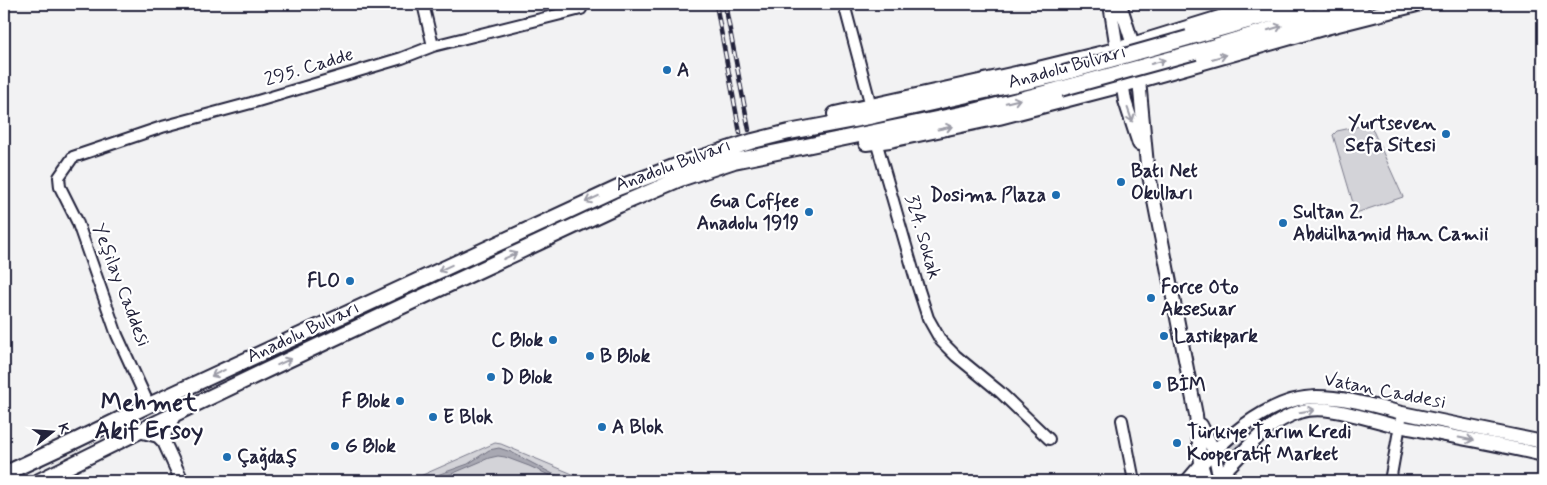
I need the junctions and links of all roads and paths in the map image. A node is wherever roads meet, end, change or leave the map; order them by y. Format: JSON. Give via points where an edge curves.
{"nodes":[{"id":1,"x":423,"y":4,"type":"edge"},
{"id":2,"x":844,"y":4,"type":"edge"},
{"id":3,"x":1265,"y":4,"type":"edge"},
{"id":4,"x":1308,"y":4,"type":"edge"},
{"id":5,"x":1362,"y":4,"type":"edge"},
{"id":6,"x":1417,"y":4,"type":"edge"},
{"id":7,"x":580,"y":6,"type":"edge"},
{"id":8,"x":1114,"y":7,"type":"edge"},
{"id":9,"x":1182,"y":35,"type":"junction"},
{"id":10,"x":1133,"y":45,"type":"junction"},
{"id":11,"x":432,"y":46,"type":"junction"},
{"id":12,"x":1116,"y":50,"type":"junction"},
{"id":13,"x":1082,"y":58,"type":"junction"},
{"id":14,"x":1188,"y":66,"type":"junction"},
{"id":15,"x":1138,"y":80,"type":"junction"},
{"id":16,"x":1058,"y":82,"type":"junction"},
{"id":17,"x":1122,"y":85,"type":"junction"},
{"id":18,"x":1092,"y":93,"type":"junction"},
{"id":19,"x":871,"y":106,"type":"junction"},
{"id":20,"x":753,"y":141,"type":"junction"},
{"id":21,"x":876,"y":141,"type":"junction"},
{"id":22,"x":760,"y":156,"type":"junction"},
{"id":23,"x":1147,"y":165,"type":"junction"},
{"id":24,"x":59,"y":177,"type":"joint"},
{"id":25,"x":150,"y":405,"type":"junction"},
{"id":26,"x":176,"y":412,"type":"junction"},
{"id":27,"x":1402,"y":413,"type":"junction"},
{"id":28,"x":1196,"y":415,"type":"junction"},
{"id":29,"x":1122,"y":420,"type":"dead end"},
{"id":30,"x":1400,"y":426,"type":"junction"},
{"id":31,"x":139,"y":431,"type":"junction"},
{"id":32,"x":1049,"y":438,"type":"dead end"},
{"id":33,"x":164,"y":442,"type":"junction"},
{"id":34,"x":1543,"y":442,"type":"edge"},
{"id":35,"x":1214,"y":451,"type":"junction"},
{"id":36,"x":1543,"y":455,"type":"edge"},
{"id":37,"x":1201,"y":463,"type":"junction"},
{"id":38,"x":4,"y":474,"type":"edge"},
{"id":39,"x":1218,"y":480,"type":"edge"},
{"id":40,"x":39,"y":481,"type":"edge"},
{"id":41,"x":182,"y":481,"type":"edge"},
{"id":42,"x":1134,"y":481,"type":"edge"},
{"id":43,"x":1187,"y":481,"type":"edge"},
{"id":44,"x":1206,"y":481,"type":"edge"},
{"id":45,"x":1390,"y":481,"type":"edge"}],
"edges":[{"from":1,"to":11,"type":"street"},
{"from":2,"to":19,"type":"street"},
{"from":3,"to":9,"type":"main road"},
{"from":4,"to":9,"type":"main road","name":"Anadolu Bulvarı"},
{"from":16,"to":5,"type":"main road","name":"Anadolu Bulvarı","one_way":true,"bridge":true,"via":[[1195,52]]},
{"from":14,"to":6,"type":"main road","one_way":true},
{"from":7,"to":11,"type":"street","name":"295. Cadde"},
{"from":8,"to":10,"type":"main road"},
{"from":8,"to":12,"type":"main road"},
{"from":9,"to":10,"type":"main road"},
{"from":9,"to":14,"type":"main road","via":[[1174,37],[1174,47],[1180,61]]},
{"from":9,"to":16,"type":"main road","name":"Anadolu Bulvarı","bridge":true},
{"from":10,"to":12,"type":"main road"},
{"from":10,"to":15,"type":"main road"},
{"from":11,"to":24,"type":"street","name":"295. Cadde","via":[[402,58],[162,127],[73,157]]},
{"from":12,"to":13,"type":"main road"},
{"from":12,"to":17,"type":"main road"},
{"from":13,"to":18,"type":"main road","via":[[1093,75]]},
{"from":13,"to":19,"type":"main road"},
{"from":14,"to":15,"type":"main road"},
{"from":15,"to":17,"type":"main road"},
{"from":15,"to":23,"type":"main road"},
{"from":16,"to":20,"type":"main road","name":"Anadolu Bulvarı"},
{"from":22,"to":16,"type":"main road","name":"Anadolu Bulvarı","one_way":true,"via":[[970,112]]},
{"from":17,"to":18,"type":"main road"},
{"from":17,"to":23,"type":"main road","one_way":true},
{"from":21,"to":18,"type":"main road","one_way":true,"via":[[999,117]]},
{"from":19,"to":20,"type":"main road","via":[[808,122]]},
{"from":20,"to":25,"type":"main road","name":"Anadolu Bulvarı","one_way":true,"via":[[601,195]]},
{"from":21,"to":22,"type":"main road","via":[[769,159]]},
{"from":21,"to":32,"type":"street","name":"324. Sokak","via":[[928,318],[941,341]]},
{"from":26,"to":22,"type":"main road","name":"Anadolu Bulvarı","one_way":true,"via":[[619,205],[734,160]]},
{"from":23,"to":28,"type":"main road"},
{"from":24,"to":25,"type":"street","name":"Yeşilay Caddesi","via":[[60,187],[77,221],[117,335]]},
{"from":25,"to":38,"type":"main road","name":"Anadolu Bulvarı"},
{"from":26,"to":31,"type":"main road","name":"Anadolu Bulvarı"},
{"from":26,"to":33,"type":"main road"},
{"from":27,"to":30,"type":"street"},
{"from":27,"to":34,"type":"main road","name":"Vatan Caddesi"},
{"from":27,"to":35,"type":"main road","name":"Vatan Caddesi","via":[[1347,400],[1299,398],[1260,415]]},
{"from":28,"to":35,"type":"main road"},
{"from":28,"to":37,"type":"main road"},
{"from":29,"to":42,"type":"street"},
{"from":30,"to":36,"type":"main road","name":"Vatan Caddesi","one_way":true},
{"from":39,"to":30,"type":"main road","name":"Vatan Caddesi","one_way":true,"via":[[1264,431],[1301,412],[1334,411]]},
{"from":30,"to":45,"type":"street"},
{"from":31,"to":33,"type":"main road","via":[[158,436]]},
{"from":31,"to":40,"type":"main road","name":"Anadolu Bulvarı"},
{"from":33,"to":41,"type":"main road"},
{"from":35,"to":37,"type":"main road","name":"Vatan Caddesi"},
{"from":35,"to":39,"type":"main road"},
{"from":37,"to":43,"type":"main road","name":"Vatan Caddesi"},
{"from":37,"to":44,"type":"main road"}]}
